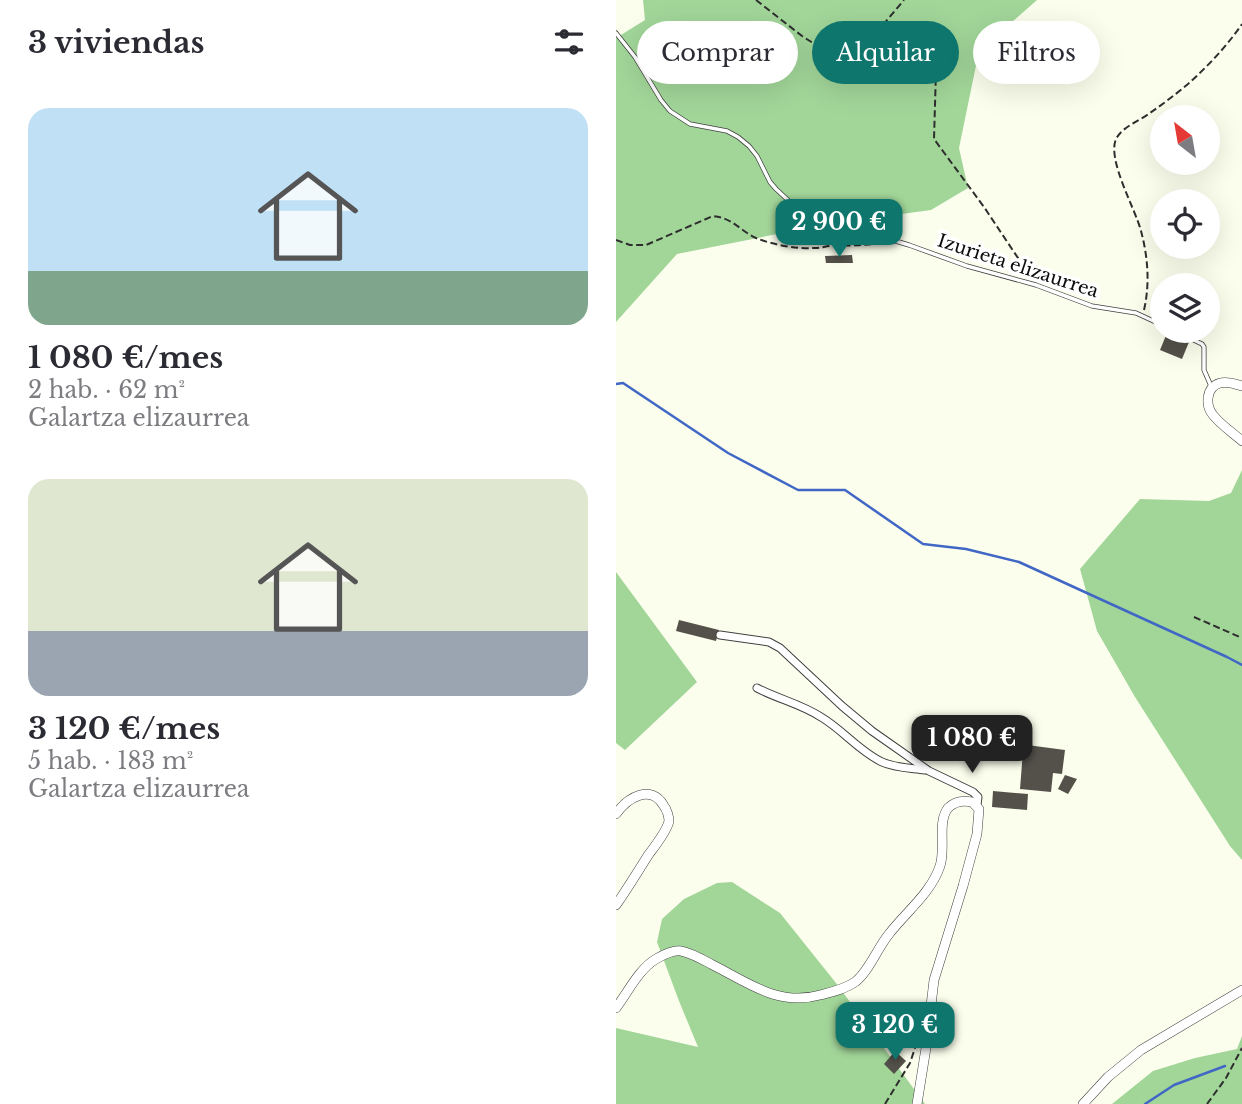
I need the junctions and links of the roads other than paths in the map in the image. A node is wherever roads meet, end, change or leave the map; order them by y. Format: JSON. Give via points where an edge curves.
{"nodes":[{"id":1,"x":616,"y":33,"type":"edge"},
{"id":2,"x":1150,"y":319,"type":"edge"},
{"id":3,"x":1200,"y":343,"type":"edge"},
{"id":4,"x":1242,"y":386,"type":"edge"},
{"id":5,"x":1212,"y":388,"type":"junction"},
{"id":6,"x":1242,"y":442,"type":"edge"},
{"id":7,"x":720,"y":635,"type":"dead end"},
{"id":8,"x":757,"y":688,"type":"dead end"},
{"id":9,"x":929,"y":771,"type":"junction"},
{"id":10,"x":977,"y":805,"type":"junction"},
{"id":11,"x":616,"y":814,"type":"edge"},
{"id":12,"x":616,"y":905,"type":"edge"},
{"id":13,"x":1242,"y":990,"type":"edge"},
{"id":14,"x":616,"y":1008,"type":"edge"},
{"id":15,"x":917,"y":1104,"type":"edge"},
{"id":16,"x":1083,"y":1104,"type":"edge"}],
"edges":[{"from":1,"to":2,"type":"lane","name":"Izurieta elizaurrea","via":[[670,111],[690,124],[715,127],[738,137],[757,156],[770,181],[806,212],[1092,306]]},
{"from":3,"to":5,"type":"lane"},
{"from":4,"to":5,"type":"street","via":[[1221,383]]},
{"from":5,"to":6,"type":"street","via":[[1207,399],[1212,414]]},
{"from":7,"to":9,"type":"street","via":[[769,642],[780,648],[842,706]]},
{"from":8,"to":9,"type":"street","via":[[821,717],[882,762]]},
{"from":9,"to":10,"type":"street","via":[[973,792]]},
{"from":10,"to":14,"type":"street","via":[[960,801],[949,808],[943,820],[941,863],[932,883],[888,935],[866,971],[847,986],[814,997],[788,999],[753,988],[680,951],[651,962]]},
{"from":10,"to":15,"type":"street","via":[[977,834],[934,980]]},
{"from":11,"to":12,"type":"street","via":[[633,797],[646,794],[662,801],[669,821]]},
{"from":13,"to":16,"type":"street","via":[[1141,1050]]}]}
